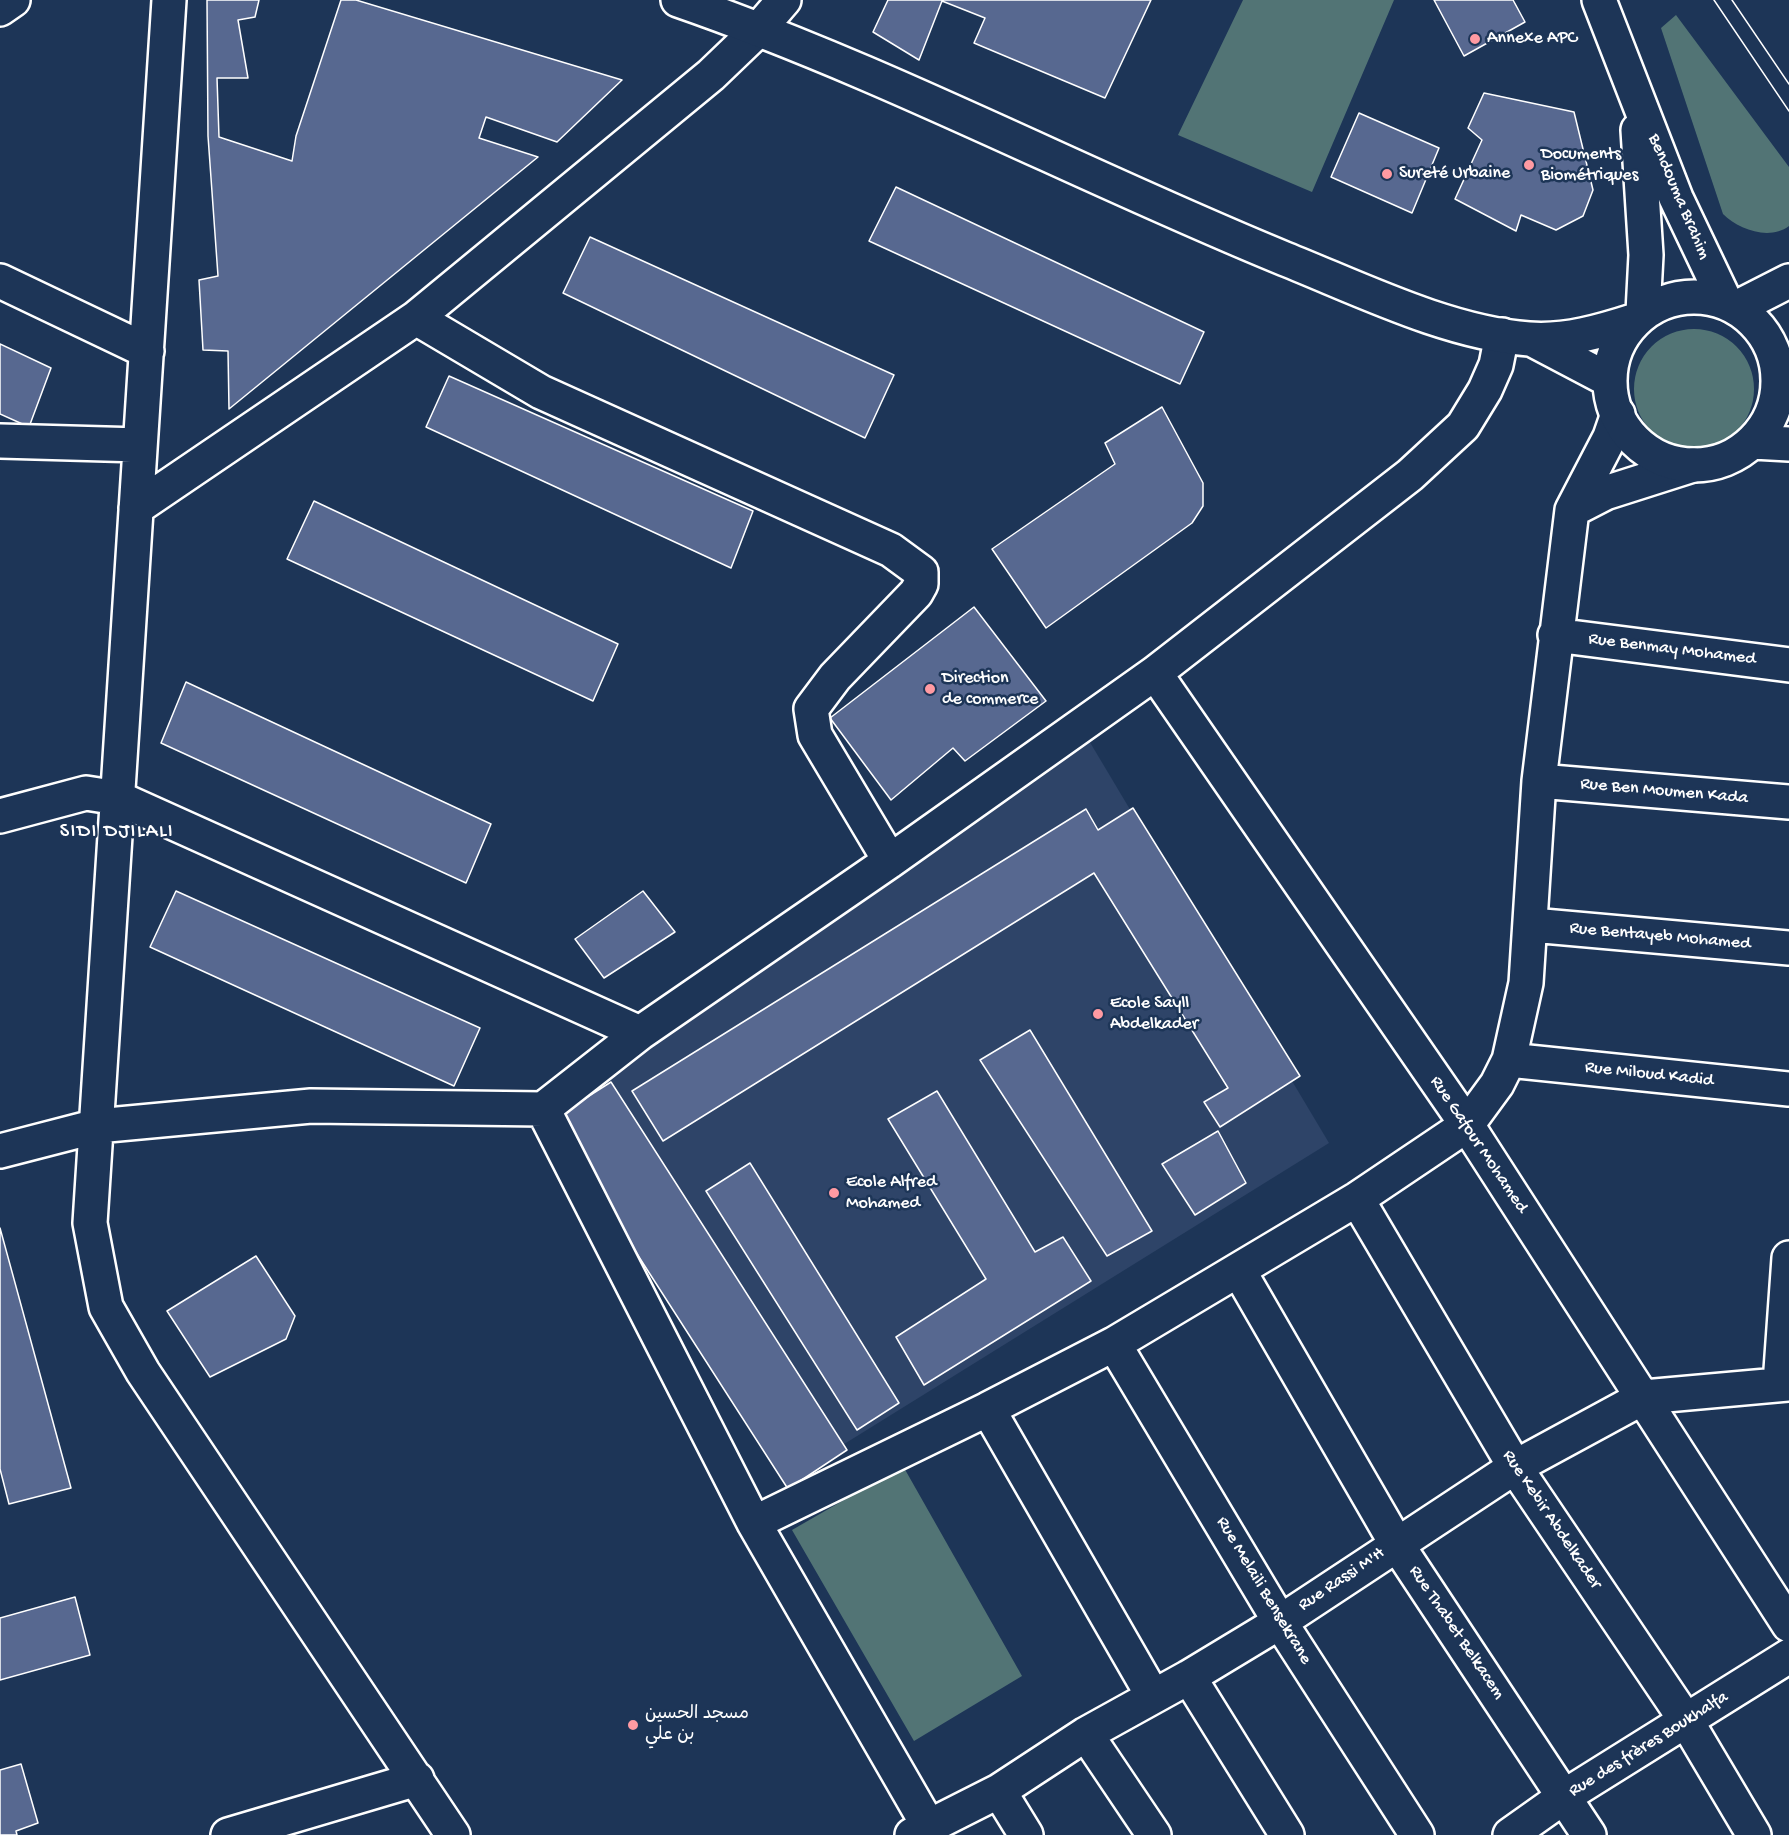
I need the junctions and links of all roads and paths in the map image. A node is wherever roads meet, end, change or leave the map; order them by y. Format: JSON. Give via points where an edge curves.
{"nodes":[{"id":1,"x":13,"y":0,"type":"edge"},
{"id":2,"x":169,"y":0,"type":"edge"},
{"id":3,"x":678,"y":0,"type":"edge"},
{"id":4,"x":784,"y":0,"type":"edge"},
{"id":5,"x":1599,"y":0,"type":"edge"},
{"id":6,"x":0,"y":9,"type":"edge"},
{"id":7,"x":760,"y":28,"type":"junction"},
{"id":8,"x":1635,"y":90,"type":"junction"},
{"id":9,"x":0,"y":281,"type":"edge"},
{"id":10,"x":1789,"y":281,"type":"edge"},
{"id":11,"x":1731,"y":305,"type":"junction"},
{"id":12,"x":1639,"y":316,"type":"junction"},
{"id":13,"x":416,"y":318,"type":"junction"},
{"id":14,"x":1789,"y":325,"type":"edge"},
{"id":15,"x":1517,"y":337,"type":"junction"},
{"id":16,"x":147,"y":351,"type":"junction"},
{"id":17,"x":1781,"y":373,"type":"edge"},
{"id":18,"x":1609,"y":380,"type":"junction"},
{"id":19,"x":1618,"y":414,"type":"junction"},
{"id":20,"x":0,"y":441,"type":"edge"},
{"id":21,"x":1753,"y":442,"type":"junction"},
{"id":22,"x":1789,"y":444,"type":"edge"},
{"id":23,"x":140,"y":445,"type":"junction"},
{"id":24,"x":1693,"y":465,"type":"junction"},
{"id":25,"x":136,"y":508,"type":"junction"},
{"id":26,"x":1572,"y":510,"type":"junction"},
{"id":27,"x":1555,"y":635,"type":"junction"},
{"id":28,"x":1789,"y":665,"type":"edge"},
{"id":29,"x":1155,"y":673,"type":"junction"},
{"id":30,"x":1539,"y":782,"type":"junction"},
{"id":31,"x":118,"y":798,"type":"junction"},
{"id":32,"x":1789,"y":802,"type":"edge"},
{"id":33,"x":0,"y":816,"type":"edge"},
{"id":34,"x":890,"y":861,"type":"junction"},
{"id":35,"x":1532,"y":925,"type":"junction"},
{"id":36,"x":1789,"y":948,"type":"edge"},
{"id":37,"x":640,"y":1033,"type":"junction"},
{"id":38,"x":1509,"y":1060,"type":"junction"},
{"id":39,"x":1789,"y":1089,"type":"edge"},
{"id":40,"x":543,"y":1109,"type":"junction"},
{"id":41,"x":1467,"y":1125,"type":"junction"},
{"id":42,"x":97,"y":1126,"type":"junction"},
{"id":43,"x":0,"y":1151,"type":"edge"},
{"id":44,"x":1357,"y":1199,"type":"junction"},
{"id":45,"x":1789,"y":1258,"type":"edge"},
{"id":46,"x":1239,"y":1271,"type":"junction"},
{"id":47,"x":1113,"y":1344,"type":"junction"},
{"id":48,"x":1785,"y":1384,"type":"edge"},
{"id":49,"x":1644,"y":1398,"type":"junction"},
{"id":50,"x":988,"y":1409,"type":"junction"},
{"id":51,"x":1515,"y":1467,"type":"junction"},
{"id":52,"x":754,"y":1523,"type":"junction"},
{"id":53,"x":1396,"y":1543,"type":"junction"},
{"id":54,"x":1281,"y":1622,"type":"junction"},
{"id":55,"x":1789,"y":1625,"type":"edge"},
{"id":56,"x":1789,"y":1656,"type":"edge"},
{"id":57,"x":1189,"y":1677,"type":"junction"},
{"id":58,"x":1152,"y":1696,"type":"junction"},
{"id":59,"x":1687,"y":1722,"type":"junction"},
{"id":60,"x":1086,"y":1734,"type":"junction"},
{"id":61,"x":417,"y":1779,"type":"junction"},
{"id":62,"x":999,"y":1791,"type":"junction"},
{"id":63,"x":1565,"y":1796,"type":"junction"},
{"id":64,"x":920,"y":1830,"type":"edge"},
{"id":65,"x":228,"y":1835,"type":"edge"},
{"id":66,"x":453,"y":1835,"type":"edge"},
{"id":67,"x":1026,"y":1835,"type":"edge"},
{"id":68,"x":1154,"y":1835,"type":"edge"},
{"id":69,"x":1287,"y":1835,"type":"edge"},
{"id":70,"x":1417,"y":1835,"type":"edge"},
{"id":71,"x":1510,"y":1835,"type":"edge"},
{"id":72,"x":1589,"y":1835,"type":"edge"},
{"id":73,"x":1754,"y":1835,"type":"edge"}],
"edges":[{"from":1,"to":6,"type":"street"},
{"from":2,"to":16,"type":"street"},
{"from":3,"to":7,"type":"street"},
{"from":4,"to":7,"type":"street"},
{"from":5,"to":8,"type":"street","name":"Bendouma Brahim"},
{"from":7,"to":13,"type":"street","via":[[711,75]]},
{"from":7,"to":15,"type":"street","via":[[1221,233],[1425,315]]},
{"from":8,"to":11,"type":"street","name":"Bendouma Brahim","via":[[1676,198]]},
{"from":8,"to":12,"type":"street","name":"Bendouma Brahim","via":[[1646,255]]},
{"from":9,"to":16,"type":"street"},
{"from":10,"to":11,"type":"street"},
{"from":11,"to":12,"type":"street","via":[[1711,299],[1678,298]]},
{"from":11,"to":17,"type":"street","via":[[1764,333]]},
{"from":12,"to":15,"type":"street","via":[[1601,331]]},
{"from":12,"to":18,"type":"street","via":[[1622,338]]},
{"from":13,"to":25,"type":"street"},
{"from":13,"to":34,"type":"street","via":[[541,392],[891,550],[921,572],[916,593],[835,676],[811,709],[814,735]]},
{"from":14,"to":17,"type":"street"},
{"from":15,"to":18,"type":"street","via":[[1567,356]]},
{"from":15,"to":29,"type":"street","via":[[1463,426],[1410,475]]},
{"from":16,"to":23,"type":"street"},
{"from":17,"to":21,"type":"street","via":[[1772,412]]},
{"from":18,"to":19,"type":"street"},
{"from":19,"to":24,"type":"street","via":[[1625,429],[1643,448],[1667,460]]},
{"from":19,"to":26,"type":"street"},
{"from":20,"to":23,"type":"street"},
{"from":21,"to":22,"type":"street"},
{"from":21,"to":24,"type":"street","via":[[1715,463]]},
{"from":23,"to":25,"type":"street"},
{"from":24,"to":26,"type":"street","via":[[1605,493]]},
{"from":25,"to":31,"type":"street"},
{"from":26,"to":27,"type":"street"},
{"from":27,"to":28,"type":"street","name":"Rue Benmay Mohamed"},
{"from":27,"to":30,"type":"street"},
{"from":29,"to":34,"type":"street"},
{"from":29,"to":41,"type":"street","name":"Rue Gafour Mohamed"},
{"from":30,"to":32,"type":"street","name":"Rue Ben Moumen Kada"},
{"from":30,"to":35,"type":"street"},
{"from":31,"to":33,"type":"street","via":[[86,793]]},
{"from":31,"to":37,"type":"street"},
{"from":31,"to":42,"type":"street"},
{"from":34,"to":37,"type":"street"},
{"from":35,"to":36,"type":"street","name":"Rue Bentayeb Mohamed"},
{"from":35,"to":38,"type":"street","via":[[1526,984]]},
{"from":37,"to":40,"type":"street"},
{"from":38,"to":39,"type":"street","name":"Rue Miloud Kadid"},
{"from":38,"to":41,"type":"street"},
{"from":40,"to":42,"type":"street","via":[[311,1106]]},
{"from":40,"to":52,"type":"street"},
{"from":41,"to":44,"type":"street"},
{"from":41,"to":49,"type":"street","name":"Rue Gafour Mohamed"},
{"from":42,"to":43,"type":"street"},
{"from":42,"to":61,"type":"street","via":[[90,1223],[106,1307],[144,1372]]},
{"from":44,"to":46,"type":"street"},
{"from":44,"to":51,"type":"street","name":"Rue Kebir Abdelkader"},
{"from":45,"to":48,"type":"street"},
{"from":46,"to":47,"type":"street"},
{"from":46,"to":53,"type":"street","name":"Rue Thabet Belkacem"},
{"from":47,"to":50,"type":"street"},
{"from":47,"to":54,"type":"street","name":"Rue Melaili Bensekrane"},
{"from":48,"to":49,"type":"street","name":"Rue Rassi M'H"},
{"from":49,"to":51,"type":"street","name":"Rue Rassi M'H"},
{"from":49,"to":55,"type":"street","name":"Rue Gafour Mohamed"},
{"from":50,"to":52,"type":"street"},
{"from":50,"to":58,"type":"street"},
{"from":51,"to":53,"type":"street","name":"Rue Rassi M'H"},
{"from":51,"to":59,"type":"street","name":"Rue Kebir Abdelkader"},
{"from":52,"to":64,"type":"street"},
{"from":53,"to":54,"type":"street","name":"Rue Rassi M'H"},
{"from":53,"to":63,"type":"street","name":"Rue Thabet Belkacem"},
{"from":54,"to":57,"type":"street","name":"Rue Rassi M'H"},
{"from":54,"to":70,"type":"street","name":"Rue Melaili Bensekrane"},
{"from":56,"to":59,"type":"street","name":"Rue des frères Boukhalfa"},
{"from":57,"to":58,"type":"street","name":"Rue Rassi M'H"},
{"from":57,"to":69,"type":"street"},
{"from":58,"to":60,"type":"street","name":"Rue Rassi M'H"},
{"from":59,"to":63,"type":"street","name":"Rue des frères Boukhalfa"},
{"from":59,"to":73,"type":"street","name":"Rue Kebir Abdelkader"},
{"from":60,"to":62,"type":"street","name":"Rue Rassi M'H"},
{"from":60,"to":68,"type":"street"},
{"from":61,"to":65,"type":"street"},
{"from":61,"to":66,"type":"street"},
{"from":62,"to":64,"type":"street","name":"Rue Rassi M'H"},
{"from":62,"to":67,"type":"street"},
{"from":63,"to":71,"type":"street","name":"Rue des frères Boukhalfa"},
{"from":63,"to":72,"type":"street","name":"Rue Thabet Belkacem"}]}
